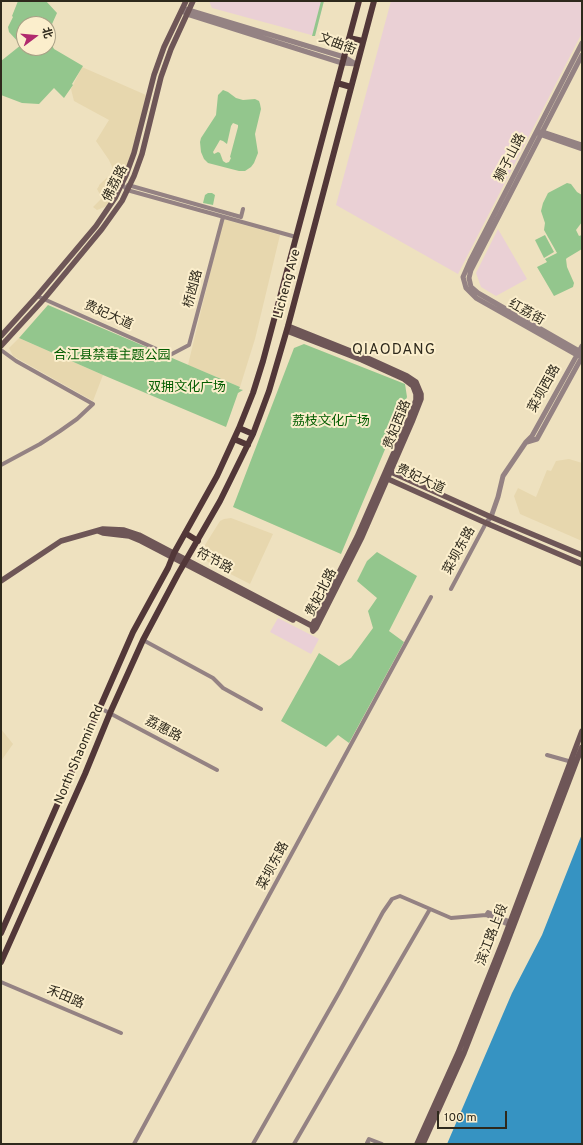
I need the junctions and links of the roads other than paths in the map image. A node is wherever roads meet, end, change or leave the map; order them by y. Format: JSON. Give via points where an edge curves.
{"nodes":[{"id":1,"x":186,"y":1,"type":"edge"},
{"id":2,"x":194,"y":1,"type":"edge"},
{"id":3,"x":359,"y":1,"type":"edge"},
{"id":4,"x":374,"y":1,"type":"edge"},
{"id":5,"x":182,"y":9,"type":"junction"},
{"id":6,"x":188,"y":12,"type":"junction"},
{"id":7,"x":349,"y":38,"type":"junction"},
{"id":8,"x":363,"y":41,"type":"junction"},
{"id":9,"x":582,"y":43,"type":"edge"},
{"id":10,"x":582,"y":55,"type":"edge"},
{"id":11,"x":343,"y":60,"type":"junction"},
{"id":12,"x":357,"y":64,"type":"junction"},
{"id":13,"x":337,"y":83,"type":"junction"},
{"id":14,"x":351,"y":87,"type":"junction"},
{"id":15,"x":540,"y":133,"type":"junction"},
{"id":16,"x":582,"y":144,"type":"edge"},
{"id":17,"x":582,"y":149,"type":"edge"},
{"id":18,"x":122,"y":184,"type":"junction"},
{"id":19,"x":128,"y":188,"type":"junction"},
{"id":20,"x":243,"y":209,"type":"dead end"},
{"id":21,"x":223,"y":217,"type":"junction"},
{"id":22,"x":296,"y":237,"type":"junction"},
{"id":23,"x":467,"y":284,"type":"joint"},
{"id":24,"x":37,"y":296,"type":"junction"},
{"id":25,"x":44,"y":299,"type":"junction"},
{"id":26,"x":287,"y":329,"type":"junction"},
{"id":27,"x":2,"y":334,"type":"edge"},
{"id":28,"x":8,"y":339,"type":"junction"},
{"id":29,"x":1,"y":346,"type":"edge"},
{"id":30,"x":1,"y":350,"type":"edge"},
{"id":31,"x":581,"y":353,"type":"edge"},
{"id":32,"x":170,"y":355,"type":"joint"},
{"id":33,"x":239,"y":428,"type":"junction"},
{"id":34,"x":253,"y":434,"type":"junction"},
{"id":35,"x":234,"y":439,"type":"junction"},
{"id":36,"x":248,"y":445,"type":"junction"},
{"id":37,"x":1,"y":466,"type":"edge"},
{"id":38,"x":388,"y":475,"type":"junction"},
{"id":39,"x":490,"y":517,"type":"junction"},
{"id":40,"x":486,"y":523,"type":"junction"},
{"id":41,"x":185,"y":533,"type":"junction"},
{"id":42,"x":198,"y":541,"type":"junction"},
{"id":43,"x":173,"y":555,"type":"junction"},
{"id":44,"x":582,"y":555,"type":"edge"},
{"id":45,"x":185,"y":562,"type":"junction"},
{"id":46,"x":581,"y":564,"type":"edge"},
{"id":47,"x":1,"y":581,"type":"edge"},
{"id":48,"x":451,"y":589,"type":"dead end"},
{"id":49,"x":431,"y":597,"type":"dead end"},
{"id":50,"x":313,"y":628,"type":"joint"},
{"id":51,"x":143,"y":640,"type":"junction"},
{"id":52,"x":100,"y":708,"type":"junction"},
{"id":53,"x":261,"y":709,"type":"dead end"},
{"id":54,"x":110,"y":713,"type":"junction"},
{"id":55,"x":582,"y":731,"type":"edge"},
{"id":56,"x":582,"y":747,"type":"edge"},
{"id":57,"x":547,"y":755,"type":"dead end"},
{"id":58,"x":573,"y":763,"type":"junction"},
{"id":59,"x":216,"y":770,"type":"dead end"},
{"id":60,"x":430,"y":910,"type":"junction"},
{"id":61,"x":511,"y":924,"type":"junction"},
{"id":62,"x":1,"y":933,"type":"edge"},
{"id":63,"x":1,"y":962,"type":"edge"},
{"id":64,"x":1,"y":982,"type":"edge"},
{"id":65,"x":121,"y":1033,"type":"dead end"},
{"id":66,"x":368,"y":1142,"type":"edge"},
{"id":67,"x":134,"y":1144,"type":"edge"},
{"id":68,"x":252,"y":1144,"type":"edge"},
{"id":69,"x":294,"y":1144,"type":"edge"},
{"id":70,"x":382,"y":1144,"type":"edge"},
{"id":71,"x":417,"y":1144,"type":"edge"},
{"id":72,"x":423,"y":1144,"type":"edge"}],
"edges":[{"from":1,"to":5,"type":"main road","name":"佛荔路"},
{"from":2,"to":6,"type":"main road","name":"佛荔路"},
{"from":3,"to":7,"type":"main road","name":"Licheng Ave"},
{"from":4,"to":8,"type":"main road","name":"Licheng Ave"},
{"from":5,"to":6,"type":"street","name":"文曲街"},
{"from":5,"to":18,"type":"main road","name":"佛荔路","via":[[154,75],[134,153]]},
{"from":6,"to":11,"type":"street","name":"文曲街"},
{"from":6,"to":19,"type":"main road","name":"佛荔路","via":[[161,77],[142,154]]},
{"from":7,"to":8,"type":"main road"},
{"from":7,"to":11,"type":"main road","name":"Licheng Ave"},
{"from":8,"to":12,"type":"main road","name":"Licheng Ave"},
{"from":9,"to":15,"type":"street","name":"狮子山路"},
{"from":10,"to":15,"type":"street","name":"狮子山路"},
{"from":11,"to":12,"type":"street","name":"文曲街"},
{"from":11,"to":13,"type":"main road","name":"Licheng Ave"},
{"from":12,"to":14,"type":"main road","name":"Licheng Ave"},
{"from":13,"to":14,"type":"main road"},
{"from":13,"to":22,"type":"main road","name":"Licheng Ave"},
{"from":14,"to":26,"type":"main road","name":"Licheng Ave"},
{"from":15,"to":16,"type":"street"},
{"from":15,"to":17,"type":"street"},
{"from":15,"to":23,"type":"street","name":"狮子山路","via":[[470,261],[463,277]]},
{"from":18,"to":19,"type":"street"},
{"from":18,"to":24,"type":"main road","name":"佛荔路","via":[[96,226]]},
{"from":19,"to":20,"type":"street","via":[[241,217]]},
{"from":19,"to":21,"type":"street"},
{"from":19,"to":25,"type":"main road","name":"佛荔路","via":[[102,229]]},
{"from":21,"to":22,"type":"street"},
{"from":21,"to":32,"type":"street","name":"桥凼路","via":[[189,345]]},
{"from":22,"to":33,"type":"main road","name":"Licheng Ave","via":[[259,374]]},
{"from":23,"to":31,"type":"street","name":"红荔街","via":[[468,291],[476,298]]},
{"from":24,"to":25,"type":"street","name":"贵妃大道"},
{"from":24,"to":27,"type":"main road","name":"佛荔路"},
{"from":25,"to":28,"type":"main road","name":"佛荔路"},
{"from":25,"to":32,"type":"street","name":"贵妃大道"},
{"from":26,"to":34,"type":"main road","name":"Licheng Ave"},
{"from":26,"to":38,"type":"main road","name":"贵妃西路","via":[[362,360],[404,379],[413,386],[416,400]]},
{"from":27,"to":28,"type":"main road"},
{"from":28,"to":29,"type":"main road","name":"佛荔路"},
{"from":30,"to":37,"type":"street","via":[[94,404],[60,431]]},
{"from":31,"to":39,"type":"street","name":"菜坝西路","via":[[537,439],[526,442],[504,476]]},
{"from":33,"to":34,"type":"main road"},
{"from":33,"to":35,"type":"main road","name":"Licheng Ave"},
{"from":34,"to":36,"type":"main road","name":"Licheng Ave"},
{"from":35,"to":36,"type":"main road"},
{"from":35,"to":41,"type":"main road","name":"Licheng Ave","via":[[214,482]]},
{"from":36,"to":42,"type":"main road","name":"Licheng Ave"},
{"from":38,"to":39,"type":"main road","name":"贵妃大道"},
{"from":38,"to":40,"type":"main road","name":"贵妃大道"},
{"from":38,"to":50,"type":"main road","name":"贵妃北路"},
{"from":39,"to":40,"type":"street","name":"菜坝西路"},
{"from":39,"to":44,"type":"main road","name":"贵妃大道"},
{"from":40,"to":46,"type":"main road","name":"贵妃大道"},
{"from":40,"to":48,"type":"street","name":"菜坝东路"},
{"from":41,"to":42,"type":"main road"},
{"from":41,"to":43,"type":"main road","name":"Licheng Ave"},
{"from":42,"to":45,"type":"main road","name":"Licheng Ave"},
{"from":43,"to":45,"type":"main road","name":"符节路"},
{"from":43,"to":47,"type":"main road","name":"符节路","via":[[131,531],[103,528],[60,541]]},
{"from":43,"to":52,"type":"main road","name":"North Shaomin Rd","via":[[133,632]]},
{"from":44,"to":46,"type":"main road"},
{"from":45,"to":50,"type":"main road","name":"符节路"},
{"from":45,"to":51,"type":"main road","name":"North Shaomin Rd"},
{"from":49,"to":67,"type":"street","name":"菜坝东路"},
{"from":51,"to":53,"type":"street","via":[[213,678],[223,688]]},
{"from":51,"to":54,"type":"main road","name":"North Shaomin Rd"},
{"from":52,"to":54,"type":"street","name":"荔惠路"},
{"from":52,"to":62,"type":"main road","name":"North Shaomin Rd"},
{"from":54,"to":59,"type":"street","name":"荔惠路"},
{"from":54,"to":63,"type":"main road","name":"North Shaomin Rd"},
{"from":55,"to":58,"type":"main road","name":"滨江路上段"},
{"from":56,"to":58,"type":"main road","name":"滨江路上段"},
{"from":57,"to":58,"type":"street"},
{"from":58,"to":61,"type":"main road","name":"滨江路上段"},
{"from":60,"to":61,"type":"street","via":[[451,918],[487,914]]},
{"from":60,"to":68,"type":"street","via":[[400,896],[388,903]]},
{"from":60,"to":69,"type":"street"},
{"from":61,"to":71,"type":"main road","name":"滨江路上段"},
{"from":61,"to":72,"type":"main road","name":"滨江路上段","via":[[464,1053]]},
{"from":64,"to":65,"type":"street","name":"禾田路"},
{"from":66,"to":70,"type":"street"}]}
